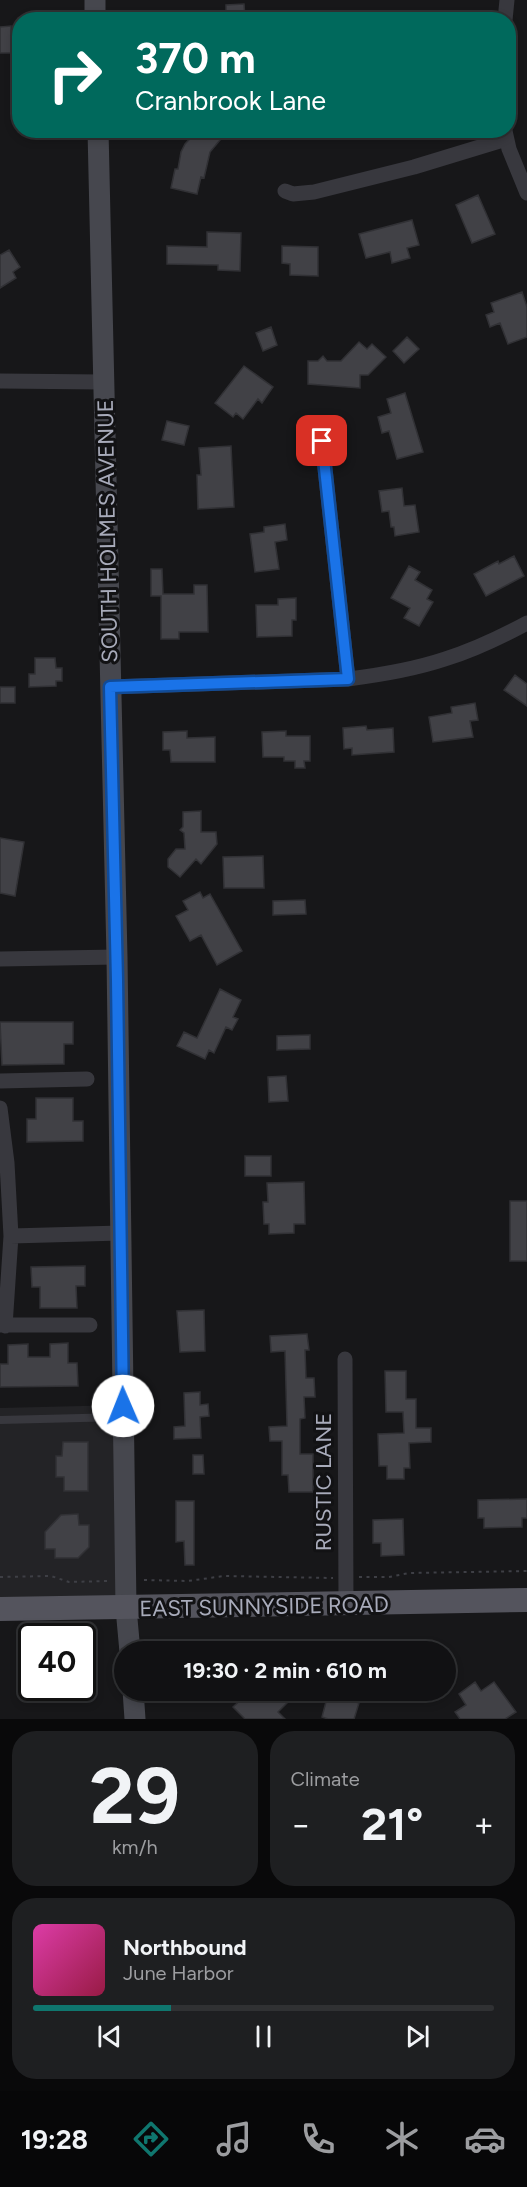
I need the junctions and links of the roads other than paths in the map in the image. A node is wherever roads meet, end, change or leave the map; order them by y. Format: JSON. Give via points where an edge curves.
{"nodes":[{"id":1,"x":98,"y":138,"type":"edge"},
{"id":2,"x":497,"y":138,"type":"edge"},
{"id":3,"x":507,"y":138,"type":"edge"},
{"id":4,"x":285,"y":190,"type":"dead end"},
{"id":5,"x":527,"y":193,"type":"edge"},
{"id":6,"x":0,"y":381,"type":"edge"},
{"id":7,"x":103,"y":382,"type":"junction"},
{"id":8,"x":322,"y":441,"type":"dead end"},
{"id":9,"x":527,"y":623,"type":"edge"},
{"id":10,"x":348,"y":679,"type":"junction"},
{"id":11,"x":110,"y":687,"type":"junction"},
{"id":12,"x":117,"y":957,"type":"junction"},
{"id":13,"x":0,"y":959,"type":"edge"},
{"id":14,"x":87,"y":1079,"type":"dead end"},
{"id":15,"x":0,"y":1080,"type":"edge"},
{"id":16,"x":0,"y":1108,"type":"edge"},
{"id":17,"x":121,"y":1233,"type":"junction"},
{"id":18,"x":11,"y":1236,"type":"junction"},
{"id":19,"x":90,"y":1325,"type":"dead end"},
{"id":20,"x":2,"y":1326,"type":"edge"},
{"id":21,"x":345,"y":1359,"type":"dead end"},
{"id":22,"x":123,"y":1417,"type":"junction"},
{"id":23,"x":0,"y":1420,"type":"edge"},
{"id":24,"x":527,"y":1600,"type":"edge"},
{"id":25,"x":346,"y":1604,"type":"junction"},
{"id":26,"x":126,"y":1608,"type":"junction"},
{"id":27,"x":0,"y":1609,"type":"edge"},
{"id":28,"x":129,"y":1641,"type":"edge"},
{"id":29,"x":134,"y":1701,"type":"edge"},
{"id":30,"x":135,"y":1719,"type":"edge"}],
"edges":[{"from":1,"to":7,"type":"street","name":"SOUTH HOLMES AVENUE"},
{"from":2,"to":4,"type":"street","via":[[414,167],[314,192],[293,194]]},
{"from":3,"to":5,"type":"street"},
{"from":6,"to":7,"type":"street"},
{"from":7,"to":11,"type":"street","name":"SOUTH HOLMES AVENUE"},
{"from":8,"to":10,"type":"street"},
{"from":9,"to":10,"type":"street","via":[[445,660]]},
{"from":10,"to":11,"type":"street"},
{"from":11,"to":12,"type":"street","name":"SOUTH HOLMES AVENUE"},
{"from":12,"to":13,"type":"street"},
{"from":12,"to":17,"type":"street","name":"SOUTH HOLMES AVENUE"},
{"from":14,"to":15,"type":"street"},
{"from":16,"to":18,"type":"street"},
{"from":17,"to":18,"type":"street"},
{"from":17,"to":22,"type":"street","name":"SOUTH HOLMES AVENUE"},
{"from":18,"to":20,"type":"street"},
{"from":19,"to":20,"type":"street"},
{"from":21,"to":25,"type":"street","name":"RUSTIC LANE"},
{"from":22,"to":23,"type":"lane"},
{"from":22,"to":26,"type":"street","name":"SOUTH HOLMES AVENUE"},
{"from":24,"to":25,"type":"main road","name":"EAST SUNNYSIDE ROAD"},
{"from":25,"to":26,"type":"main road","name":"EAST SUNNYSIDE ROAD"},
{"from":26,"to":27,"type":"main road","name":"EAST SUNNYSIDE ROAD"},
{"from":26,"to":28,"type":"street","name":"SOUTH HOLMES AVENUE"},
{"from":29,"to":30,"type":"street"}]}
